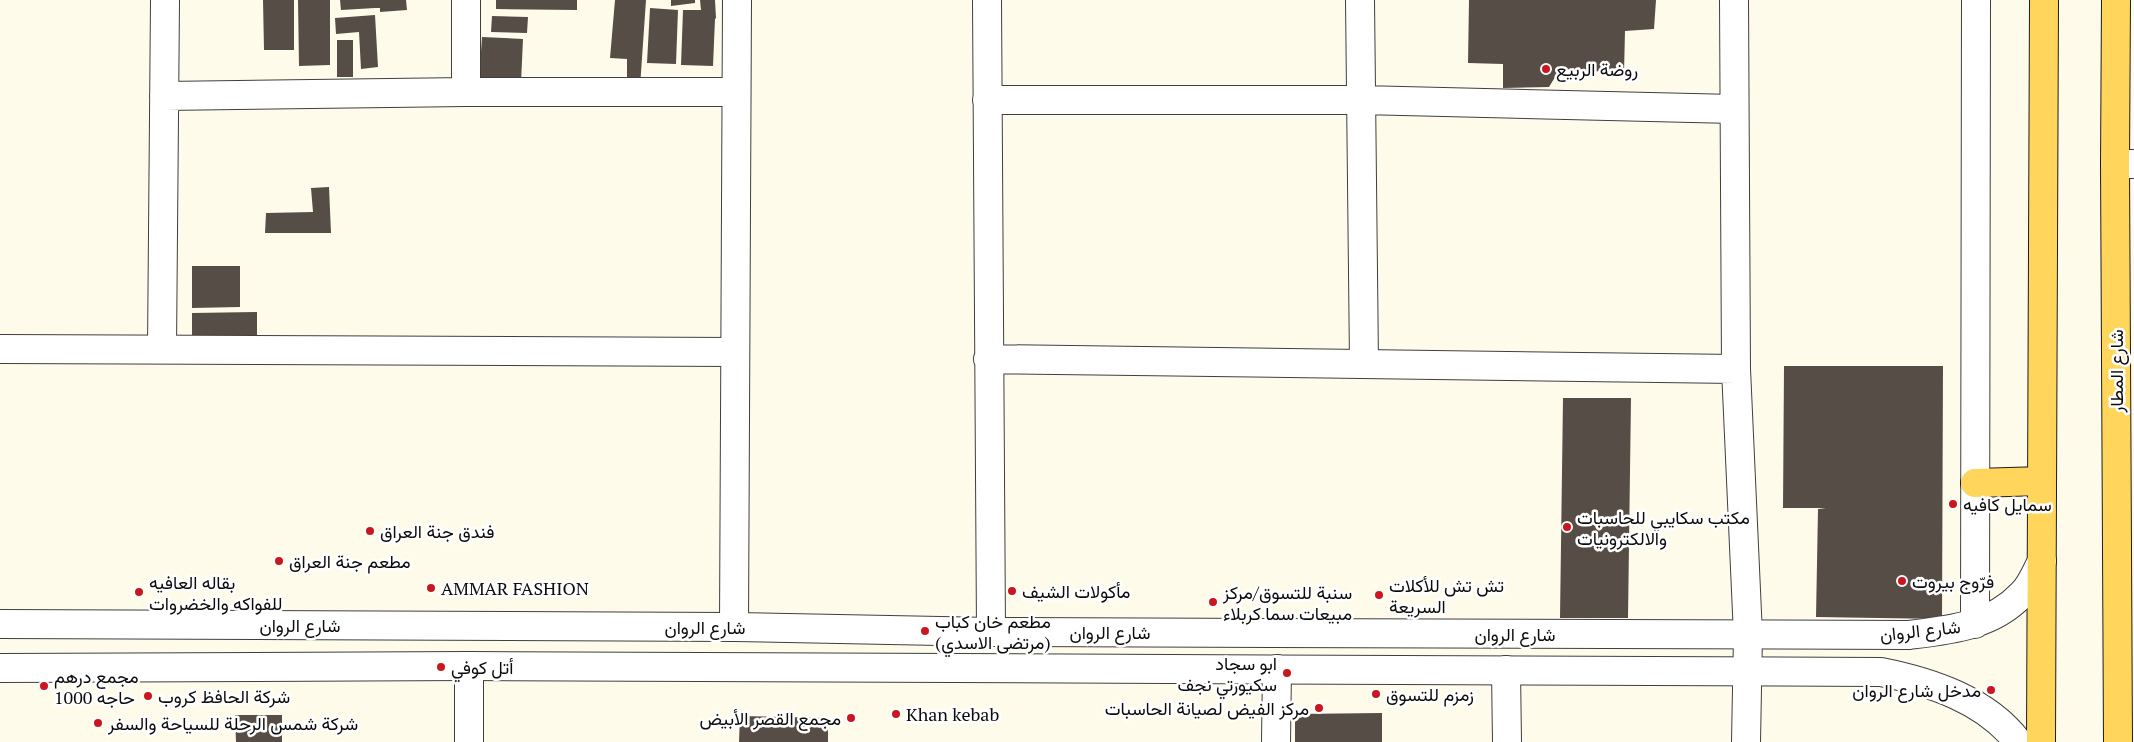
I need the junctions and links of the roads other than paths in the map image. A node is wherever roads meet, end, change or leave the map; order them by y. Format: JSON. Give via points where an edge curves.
{"nodes":[{"id":1,"x":165,"y":0,"type":"edge"},
{"id":2,"x":466,"y":0,"type":"edge"},
{"id":3,"x":737,"y":0,"type":"edge"},
{"id":4,"x":987,"y":0,"type":"edge"},
{"id":5,"x":1360,"y":0,"type":"edge"},
{"id":6,"x":1734,"y":0,"type":"edge"},
{"id":7,"x":1976,"y":0,"type":"edge"},
{"id":8,"x":2044,"y":0,"type":"edge"},
{"id":9,"x":2116,"y":0,"type":"edge"},
{"id":10,"x":466,"y":92,"type":"junction"},
{"id":11,"x":736,"y":92,"type":"junction"},
{"id":12,"x":164,"y":96,"type":"junction"},
{"id":13,"x":987,"y":100,"type":"junction"},
{"id":14,"x":1361,"y":100,"type":"junction"},
{"id":15,"x":1734,"y":109,"type":"junction"},
{"id":16,"x":2124,"y":164,"type":"edge"},
{"id":17,"x":0,"y":348,"type":"edge"},
{"id":18,"x":162,"y":349,"type":"junction"},
{"id":19,"x":735,"y":352,"type":"junction"},
{"id":20,"x":988,"y":359,"type":"junction"},
{"id":21,"x":1364,"y":363,"type":"junction"},
{"id":22,"x":1736,"y":369,"type":"junction"},
{"id":23,"x":2042,"y":482,"type":"junction"},
{"id":24,"x":1975,"y":483,"type":"junction"},
{"id":25,"x":2042,"y":561,"type":"junction"},
{"id":26,"x":0,"y":624,"type":"edge"},
{"id":27,"x":1975,"y":624,"type":"junction"},
{"id":28,"x":734,"y":627,"type":"junction"},
{"id":29,"x":991,"y":632,"type":"junction"},
{"id":30,"x":1748,"y":635,"type":"junction"},
{"id":31,"x":469,"y":666,"type":"junction"},
{"id":32,"x":0,"y":668,"type":"edge"},
{"id":33,"x":1277,"y":669,"type":"junction"},
{"id":34,"x":1506,"y":670,"type":"junction"},
{"id":35,"x":1747,"y":671,"type":"junction"},
{"id":36,"x":469,"y":742,"type":"edge"},
{"id":37,"x":1276,"y":742,"type":"edge"},
{"id":38,"x":1507,"y":742,"type":"edge"},
{"id":39,"x":1746,"y":742,"type":"edge"},
{"id":40,"x":2018,"y":742,"type":"edge"},
{"id":41,"x":2041,"y":742,"type":"edge"},
{"id":42,"x":2118,"y":742,"type":"edge"}],
"edges":[{"from":1,"to":12,"type":"street"},
{"from":2,"to":10,"type":"street"},
{"from":3,"to":11,"type":"street"},
{"from":4,"to":13,"type":"street"},
{"from":5,"to":14,"type":"street"},
{"from":6,"to":15,"type":"street"},
{"from":7,"to":24,"type":"street"},
{"from":8,"to":23,"type":"main road"},
{"from":9,"to":16,"type":"main road","name":"شارع المطار"},
{"from":10,"to":11,"type":"street"},
{"from":10,"to":12,"type":"street"},
{"from":11,"to":19,"type":"street"},
{"from":12,"to":18,"type":"street"},
{"from":13,"to":14,"type":"street"},
{"from":13,"to":20,"type":"street"},
{"from":14,"to":15,"type":"street"},
{"from":14,"to":21,"type":"street"},
{"from":15,"to":22,"type":"street"},
{"from":16,"to":42,"type":"main road","name":"شارع المطار"},
{"from":17,"to":18,"type":"street"},
{"from":18,"to":19,"type":"street"},
{"from":19,"to":28,"type":"street"},
{"from":20,"to":21,"type":"street"},
{"from":20,"to":29,"type":"street"},
{"from":21,"to":22,"type":"street"},
{"from":22,"to":30,"type":"street"},
{"from":23,"to":24,"type":"main road"},
{"from":23,"to":25,"type":"main road"},
{"from":24,"to":27,"type":"street"},
{"from":25,"to":27,"type":"street","name":"شارع الروان","via":[[2024,593],[2006,608]]},
{"from":25,"to":41,"type":"main road"},
{"from":26,"to":28,"type":"street","name":"شارع الروان"},
{"from":27,"to":30,"type":"street","name":"شارع الروان","via":[[1909,635]]},
{"from":28,"to":29,"type":"street","name":"شارع الروان"},
{"from":29,"to":30,"type":"street","name":"شارع الروان"},
{"from":30,"to":35,"type":"street"},
{"from":31,"to":32,"type":"street","name":"شارع الروان"},
{"from":31,"to":33,"type":"street","name":"شارع الروان"},
{"from":31,"to":36,"type":"street"},
{"from":33,"to":34,"type":"street","name":"شارع الروان"},
{"from":33,"to":37,"type":"street"},
{"from":34,"to":35,"type":"street","name":"شارع الروان"},
{"from":34,"to":38,"type":"street"},
{"from":35,"to":39,"type":"street"},
{"from":35,"to":40,"type":"street","name":"شارع الروان","via":[[1881,672],[1916,680],[1950,692],[1982,710]]}]}
